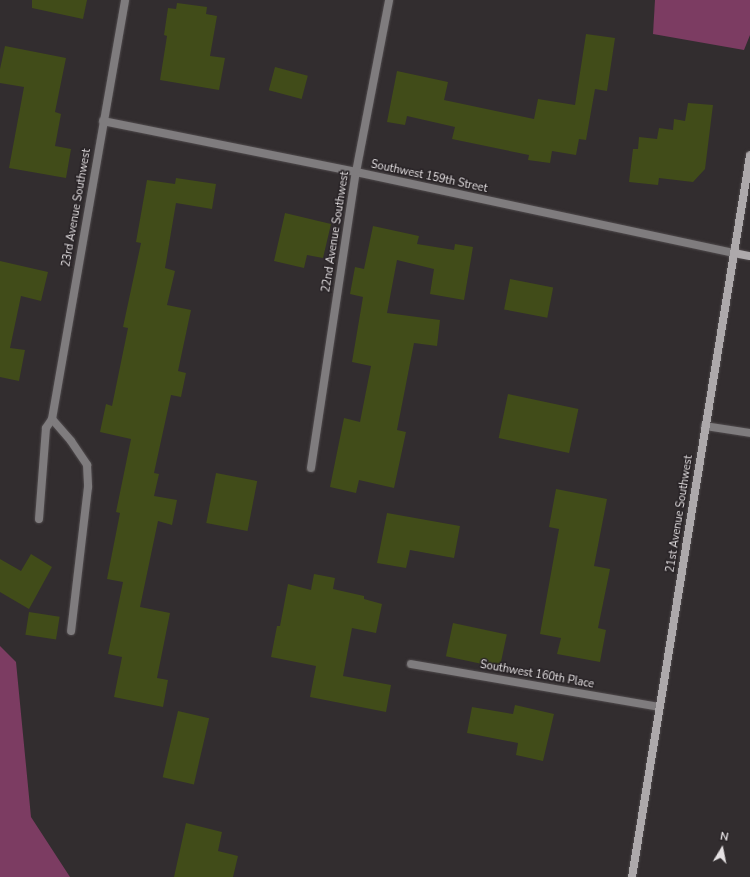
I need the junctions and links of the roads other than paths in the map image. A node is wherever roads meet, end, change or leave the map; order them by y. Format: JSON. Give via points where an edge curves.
{"nodes":[{"id":1,"x":125,"y":0,"type":"edge"},
{"id":2,"x":390,"y":0,"type":"edge"},
{"id":3,"x":103,"y":121,"type":"junction"},
{"id":4,"x":750,"y":156,"type":"edge"},
{"id":5,"x":356,"y":172,"type":"junction"},
{"id":6,"x":734,"y":253,"type":"junction"},
{"id":7,"x":750,"y":256,"type":"edge"},
{"id":8,"x":52,"y":419,"type":"junction"},
{"id":9,"x":705,"y":426,"type":"junction"},
{"id":10,"x":750,"y":433,"type":"edge"},
{"id":11,"x":311,"y":468,"type":"dead end"},
{"id":12,"x":39,"y":519,"type":"dead end"},
{"id":13,"x":71,"y":631,"type":"dead end"},
{"id":14,"x":411,"y":664,"type":"dead end"},
{"id":15,"x":659,"y":707,"type":"junction"},
{"id":16,"x":632,"y":877,"type":"edge"}],
"edges":[{"from":1,"to":3,"type":"street","name":"23rd Avenue Southwest"},
{"from":2,"to":5,"type":"street","name":"22nd Avenue Southwest"},
{"from":3,"to":5,"type":"street","name":"Southwest 159th Street"},
{"from":3,"to":8,"type":"street","name":"23rd Avenue Southwest"},
{"from":4,"to":6,"type":"street","name":"21st Avenue Southwest"},
{"from":5,"to":6,"type":"street","name":"Southwest 159th Street"},
{"from":5,"to":11,"type":"street","name":"22nd Avenue Southwest"},
{"from":6,"to":7,"type":"street","name":"Southwest 159th Street"},
{"from":6,"to":9,"type":"street","name":"21st Avenue Southwest"},
{"from":8,"to":12,"type":"street","name":"23rd Avenue Southwest","via":[[46,428]]},
{"from":8,"to":13,"type":"street","via":[[87,465],[88,487]]},
{"from":9,"to":10,"type":"street"},
{"from":9,"to":15,"type":"street","name":"21st Avenue Southwest"},
{"from":14,"to":15,"type":"street","name":"Southwest 160th Place"},
{"from":15,"to":16,"type":"street","name":"21st Avenue Southwest"}]}
